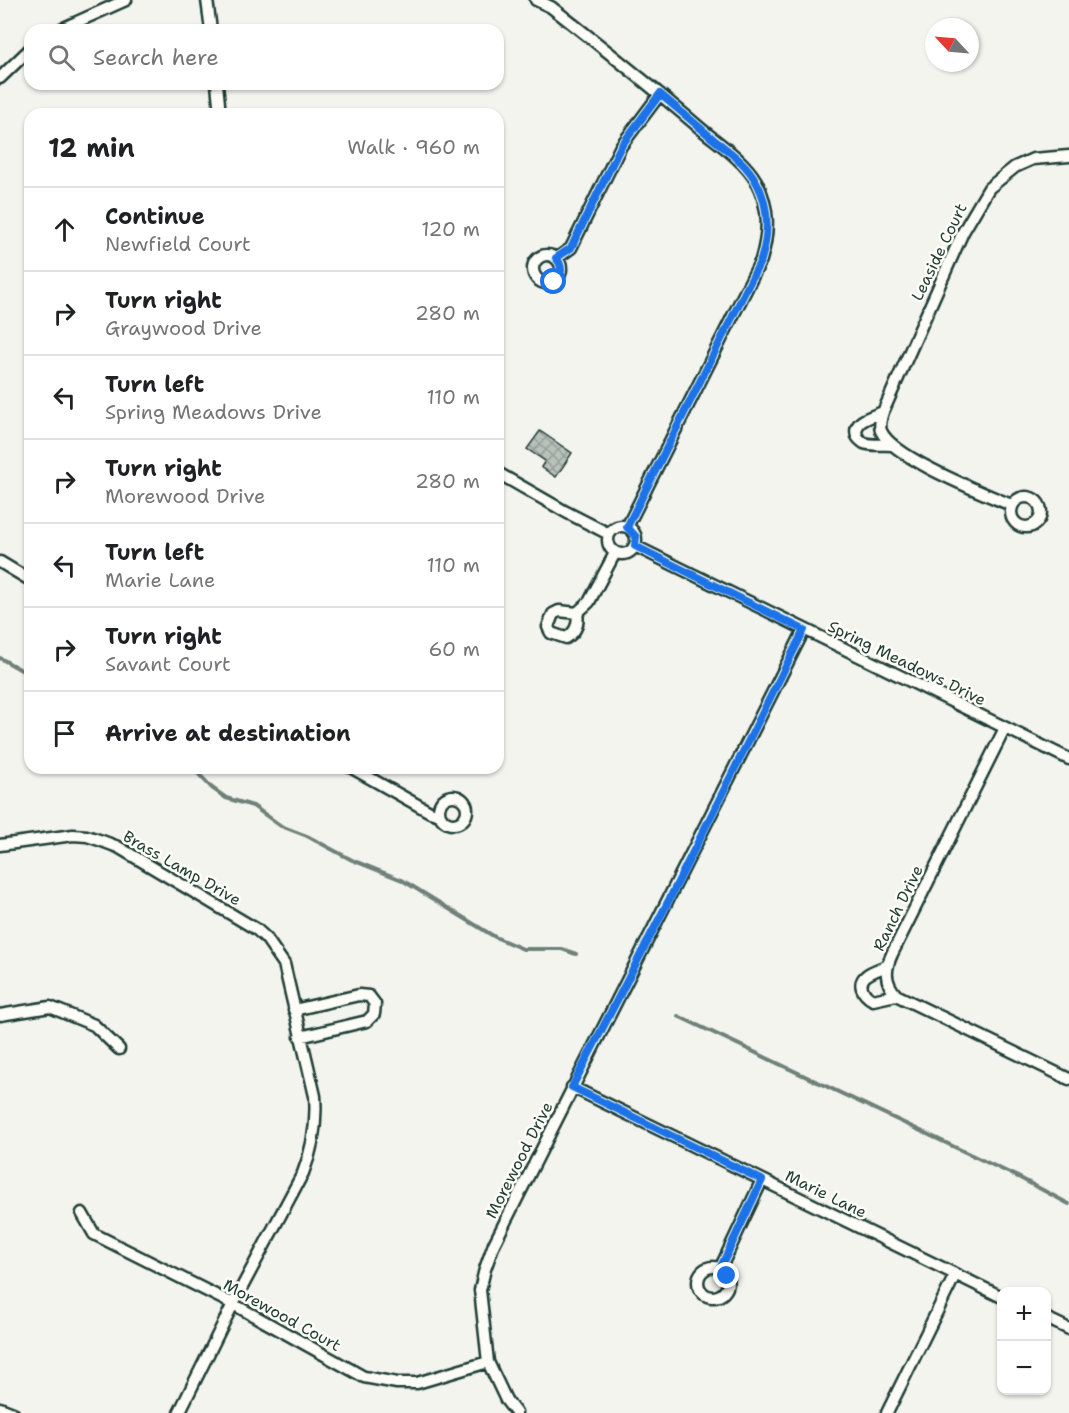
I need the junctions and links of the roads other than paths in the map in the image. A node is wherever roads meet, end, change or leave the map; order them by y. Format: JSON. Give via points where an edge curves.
{"nodes":[{"id":1,"x":126,"y":0,"type":"edge"},
{"id":2,"x":207,"y":0,"type":"edge"},
{"id":3,"x":536,"y":0,"type":"edge"},
{"id":4,"x":72,"y":24,"type":"edge"},
{"id":5,"x":210,"y":24,"type":"edge"},
{"id":6,"x":24,"y":55,"type":"edge"},
{"id":7,"x":0,"y":78,"type":"edge"},
{"id":8,"x":218,"y":90,"type":"edge"},
{"id":9,"x":660,"y":94,"type":"junction"},
{"id":10,"x":219,"y":108,"type":"edge"},
{"id":11,"x":1069,"y":156,"type":"edge"},
{"id":12,"x":556,"y":258,"type":"dead end"},
{"id":13,"x":883,"y":412,"type":"junction"},
{"id":14,"x":893,"y":445,"type":"junction"},
{"id":15,"x":504,"y":476,"type":"edge"},
{"id":16,"x":1011,"y":506,"type":"dead end"},
{"id":17,"x":627,"y":527,"type":"junction"},
{"id":18,"x":609,"y":534,"type":"junction"},
{"id":19,"x":635,"y":546,"type":"junction"},
{"id":20,"x":615,"y":553,"type":"junction"},
{"id":21,"x":0,"y":562,"type":"edge"},
{"id":22,"x":24,"y":576,"type":"edge"},
{"id":23,"x":577,"y":613,"type":"dead end"},
{"id":24,"x":804,"y":630,"type":"junction"},
{"id":25,"x":1005,"y":728,"type":"junction"},
{"id":26,"x":1069,"y":759,"type":"edge"},
{"id":27,"x":363,"y":774,"type":"edge"},
{"id":28,"x":440,"y":815,"type":"dead end"},
{"id":29,"x":0,"y":845,"type":"edge"},
{"id":30,"x":886,"y":966,"type":"junction"},
{"id":31,"x":896,"y":994,"type":"junction"},
{"id":32,"x":294,"y":1010,"type":"junction"},
{"id":33,"x":0,"y":1015,"type":"edge"},
{"id":34,"x":300,"y":1037,"type":"junction"},
{"id":35,"x":119,"y":1049,"type":"dead end"},
{"id":36,"x":1069,"y":1079,"type":"edge"},
{"id":37,"x":572,"y":1087,"type":"junction"},
{"id":38,"x":762,"y":1180,"type":"junction"},
{"id":39,"x":82,"y":1213,"type":"dead end"},
{"id":40,"x":720,"y":1269,"type":"dead end"},
{"id":41,"x":955,"y":1275,"type":"junction"},
{"id":42,"x":997,"y":1295,"type":"edge"},
{"id":43,"x":233,"y":1304,"type":"junction"},
{"id":44,"x":1051,"y":1320,"type":"edge"},
{"id":45,"x":1069,"y":1329,"type":"edge"},
{"id":46,"x":488,"y":1362,"type":"junction"},
{"id":47,"x":0,"y":1408,"type":"edge"},
{"id":48,"x":13,"y":1413,"type":"edge"},
{"id":49,"x":179,"y":1413,"type":"edge"},
{"id":50,"x":516,"y":1413,"type":"edge"},
{"id":51,"x":887,"y":1413,"type":"edge"}],
"edges":[{"from":1,"to":4,"type":"street"},
{"from":2,"to":5,"type":"street"},
{"from":3,"to":9,"type":"street","via":[[551,6]]},
{"from":6,"to":7,"type":"street"},
{"from":8,"to":10,"type":"street"},
{"from":9,"to":12,"type":"street","via":[[621,146],[571,248]]},
{"from":9,"to":17,"type":"street","via":[[745,165],[765,204],[767,240],[761,260]]},
{"from":11,"to":13,"type":"street","name":"Leaside Court","via":[[1033,159],[1001,176],[989,188],[963,232]]},
{"from":13,"to":14,"type":"street","via":[[880,427]]},
{"from":13,"to":14,"type":"street","via":[[862,420],[857,434],[866,444]]},
{"from":14,"to":16,"type":"street","via":[[949,478]]},
{"from":15,"to":18,"type":"street"},
{"from":17,"to":18,"type":"street","via":[[615,528]]},
{"from":17,"to":19,"type":"street","via":[[636,537]]},
{"from":18,"to":20,"type":"street","via":[[609,546]]},
{"from":19,"to":20,"type":"street","via":[[628,553]]},
{"from":19,"to":24,"type":"street","name":"Spring Meadows Drive"},
{"from":20,"to":23,"type":"street","via":[[589,602]]},
{"from":21,"to":22,"type":"street"},
{"from":24,"to":25,"type":"street","name":"Spring Meadows Drive"},
{"from":24,"to":37,"type":"street","name":"Morewood Drive"},
{"from":25,"to":26,"type":"street","name":"Spring Meadows Drive"},
{"from":25,"to":30,"type":"street","name":"Ranch Drive"},
{"from":27,"to":28,"type":"street"},
{"from":29,"to":32,"type":"street","name":"Brass Lamp Drive","via":[[73,835],[118,847],[266,938],[284,964]]},
{"from":30,"to":31,"type":"street","name":"Ranch Drive","via":[[888,983]]},
{"from":30,"to":31,"type":"street","via":[[866,975],[862,991],[873,1000]]},
{"from":31,"to":36,"type":"street"},
{"from":32,"to":34,"type":"street","name":"Brass Lamp Drive"},
{"from":32,"to":34,"type":"street","via":[[359,995],[369,996],[375,1004],[374,1014],[366,1021]]},
{"from":33,"to":35,"type":"street","via":[[50,1007],[94,1025]]},
{"from":34,"to":43,"type":"street","name":"Brass Lamp Drive","via":[[316,1106],[310,1154]]},
{"from":37,"to":38,"type":"street","name":"Marie Lane"},
{"from":37,"to":46,"type":"street","name":"Morewood Drive","via":[[484,1269],[480,1290]]},
{"from":38,"to":40,"type":"street"},
{"from":38,"to":41,"type":"street","name":"Marie Lane"},
{"from":39,"to":43,"type":"street","name":"Morewood Court","via":[[94,1234]]},
{"from":41,"to":42,"type":"street","name":"Marie Lane"},
{"from":41,"to":51,"type":"street"},
{"from":43,"to":46,"type":"street","name":"Morewood Court","via":[[329,1359],[381,1381],[417,1383]]},
{"from":43,"to":49,"type":"street","name":"Brass Lamp Drive"},
{"from":44,"to":45,"type":"street"},
{"from":46,"to":50,"type":"street","name":"Morewood Drive"},
{"from":47,"to":48,"type":"street"}]}
